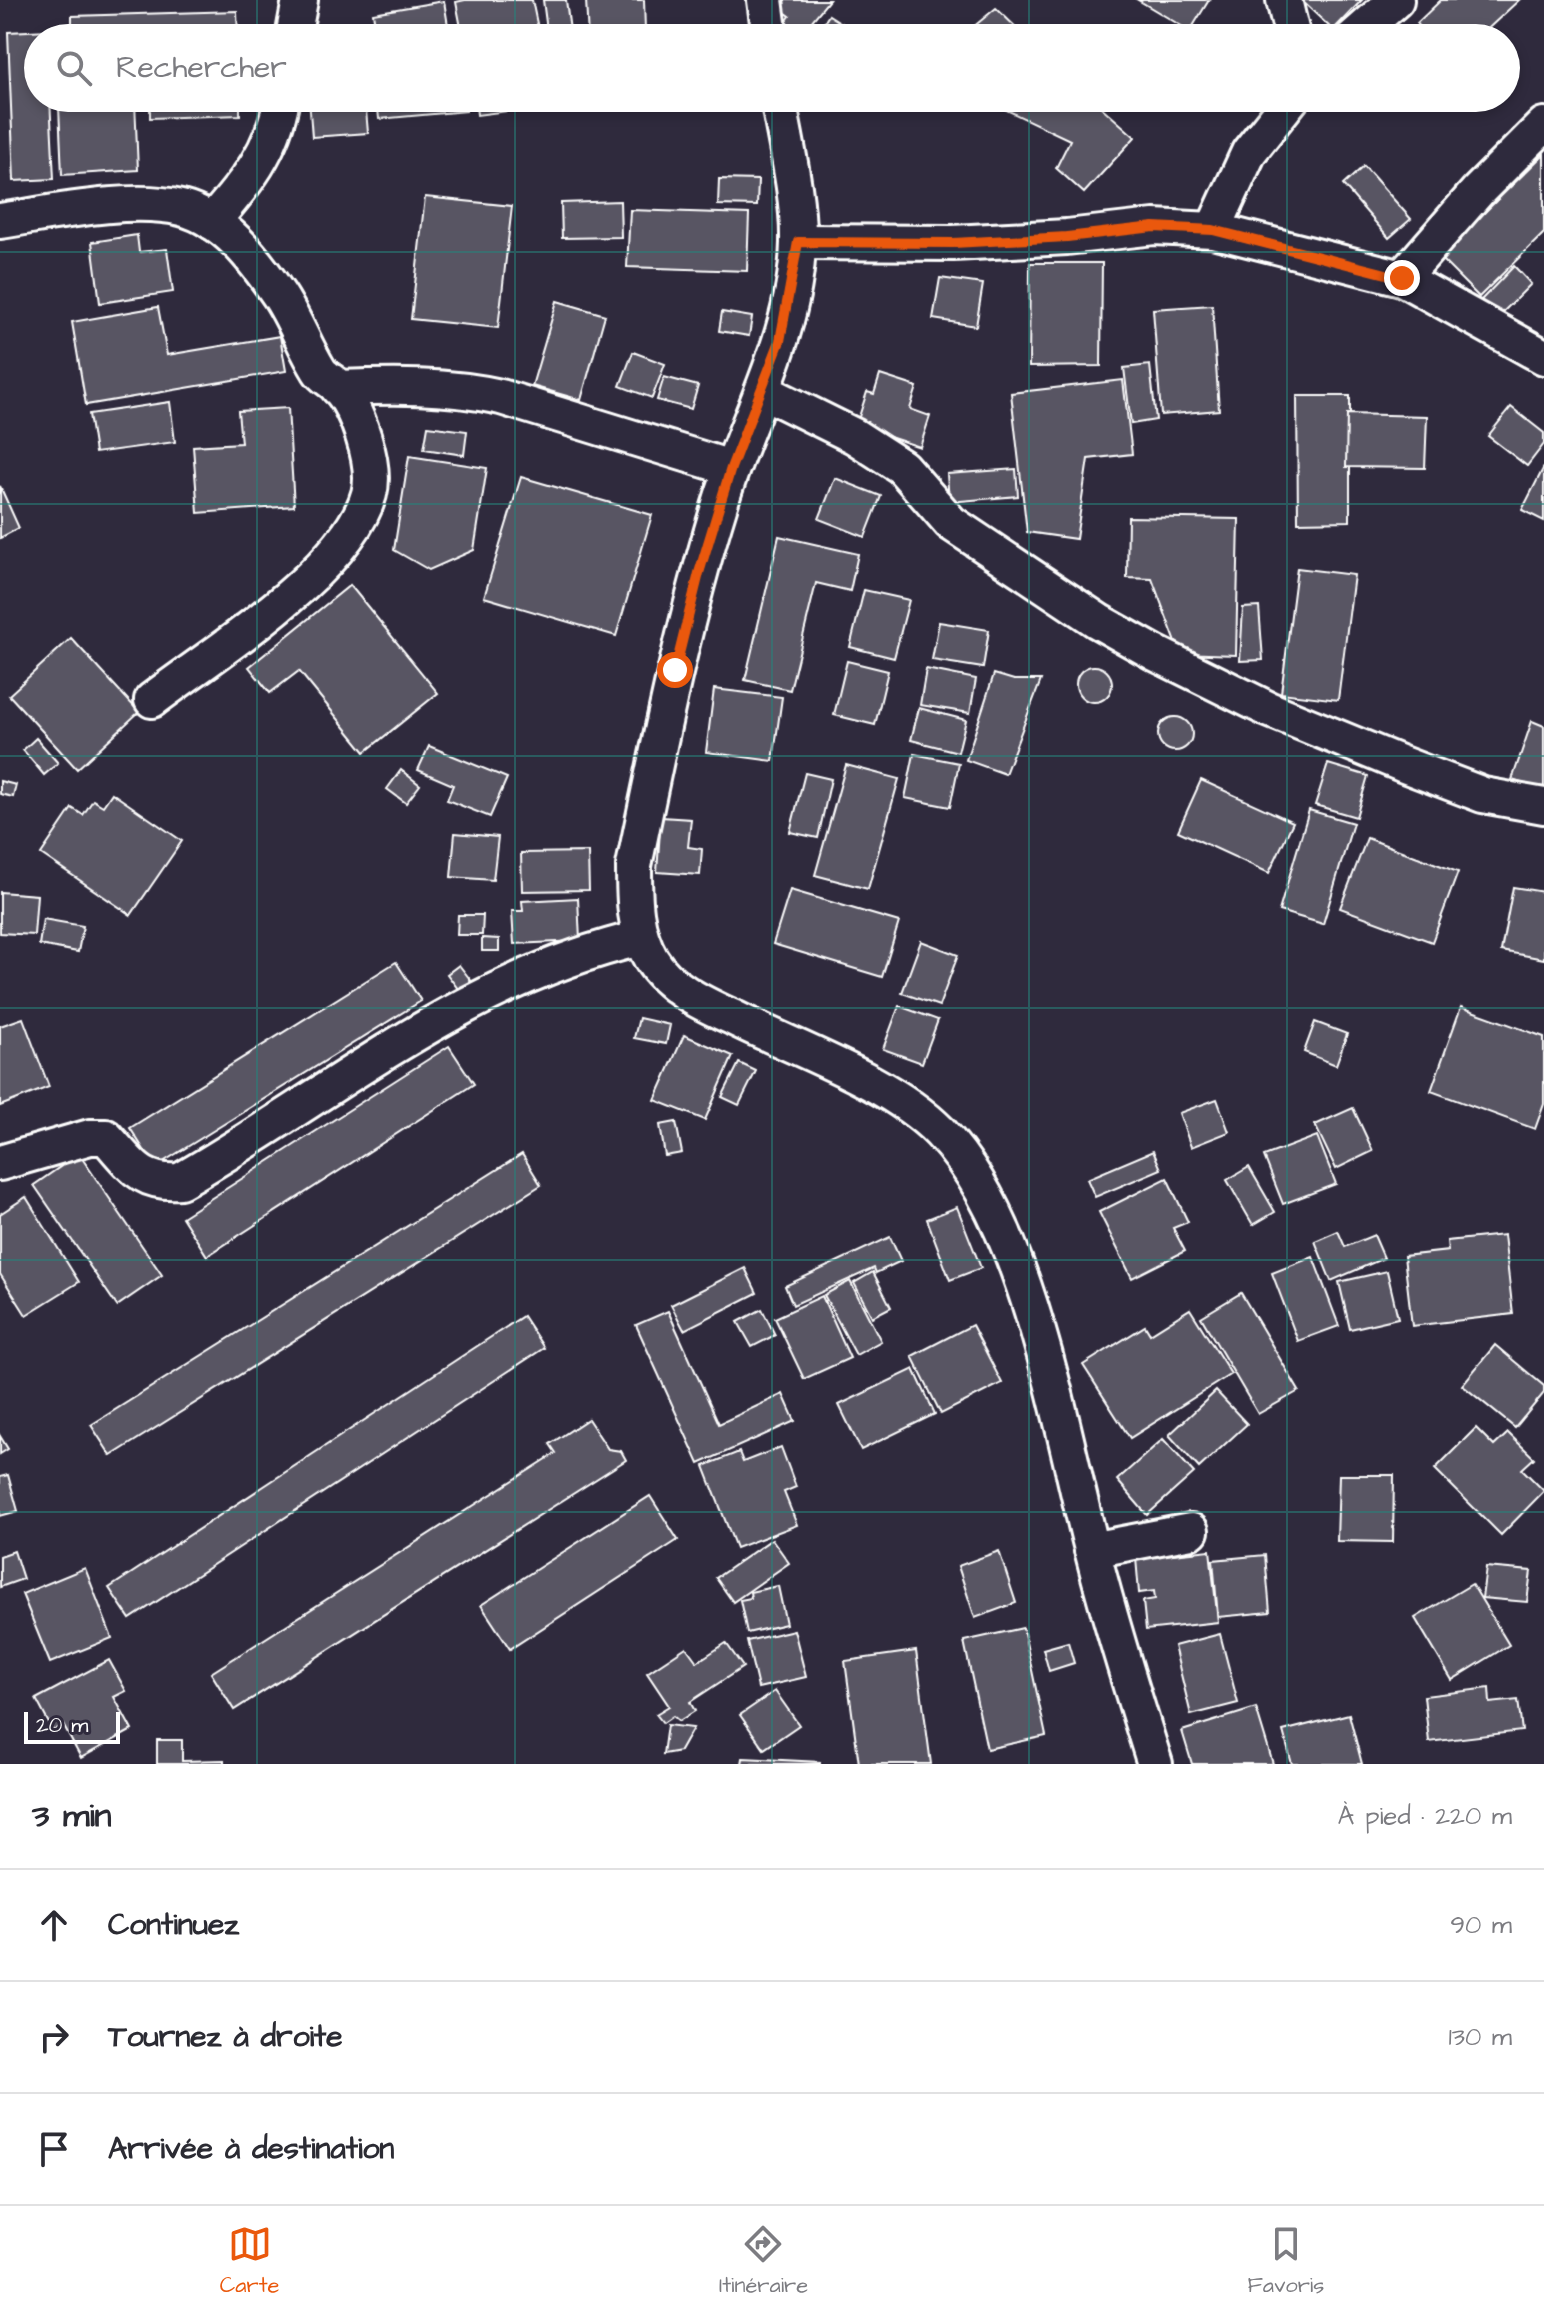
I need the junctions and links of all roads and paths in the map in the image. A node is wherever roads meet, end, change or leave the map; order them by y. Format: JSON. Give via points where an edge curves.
{"nodes":[{"id":1,"x":300,"y":0,"type":"edge"},
{"id":2,"x":765,"y":0,"type":"edge"},
{"id":3,"x":1284,"y":0,"type":"edge"},
{"id":4,"x":1396,"y":0,"type":"edge"},
{"id":5,"x":296,"y":24,"type":"edge"},
{"id":6,"x":768,"y":24,"type":"edge"},
{"id":7,"x":1290,"y":24,"type":"edge"},
{"id":8,"x":1369,"y":24,"type":"edge"},
{"id":9,"x":279,"y":112,"type":"edge"},
{"id":10,"x":780,"y":112,"type":"edge"},
{"id":11,"x":1281,"y":112,"type":"edge"},
{"id":12,"x":1544,"y":125,"type":"edge"},
{"id":13,"x":0,"y":221,"type":"edge"},
{"id":14,"x":212,"y":222,"type":"junction"},
{"id":15,"x":1213,"y":230,"type":"junction"},
{"id":16,"x":798,"y":242,"type":"junction"},
{"id":17,"x":1402,"y":278,"type":"junction"},
{"id":18,"x":1544,"y":357,"type":"edge"},
{"id":19,"x":338,"y":388,"type":"junction"},
{"id":20,"x":763,"y":391,"type":"junction"},
{"id":21,"x":731,"y":468,"type":"junction"},
{"id":22,"x":152,"y":700,"type":"dead end"},
{"id":23,"x":1544,"y":806,"type":"edge"},
{"id":24,"x":641,"y":938,"type":"junction"},
{"id":25,"x":0,"y":1163,"type":"edge"},
{"id":26,"x":1191,"y":1531,"type":"dead end"},
{"id":27,"x":1092,"y":1550,"type":"junction"},
{"id":28,"x":1155,"y":1764,"type":"edge"}],
"edges":[{"from":1,"to":5,"type":"street"},
{"from":2,"to":6,"type":"street"},
{"from":3,"to":7,"type":"street"},
{"from":4,"to":8,"type":"street"},
{"from":9,"to":14,"type":"street","via":[[256,171]]},
{"from":10,"to":16,"type":"street"},
{"from":11,"to":15,"type":"street","via":[[1249,152]]},
{"from":12,"to":17,"type":"street"},
{"from":13,"to":14,"type":"street","via":[[141,205],[182,208]]},
{"from":14,"to":19,"type":"street","via":[[259,267],[321,373]]},
{"from":15,"to":16,"type":"street","via":[[1154,227],[953,243]]},
{"from":15,"to":17,"type":"street"},
{"from":16,"to":20,"type":"street","via":[[780,341]]},
{"from":17,"to":18,"type":"street"},
{"from":19,"to":21,"type":"street","via":[[464,389]]},
{"from":19,"to":22,"type":"street","via":[[369,449],[370,492],[357,522],[335,555]]},
{"from":20,"to":21,"type":"street"},
{"from":20,"to":23,"type":"street","via":[[854,436],[902,467],[951,523],[1155,653],[1268,709],[1402,764],[1483,795]]},
{"from":21,"to":24,"type":"street","via":[[699,573],[634,866],[634,910]]},
{"from":24,"to":25,"type":"street","via":[[532,972],[448,1013],[180,1181],[158,1183],[143,1176],[106,1137]]},
{"from":24,"to":27,"type":"street","via":[[670,982],[909,1107],[939,1131],[968,1166],[990,1203],[1037,1332]]},
{"from":26,"to":27,"type":"street"},
{"from":27,"to":28,"type":"street"}]}
